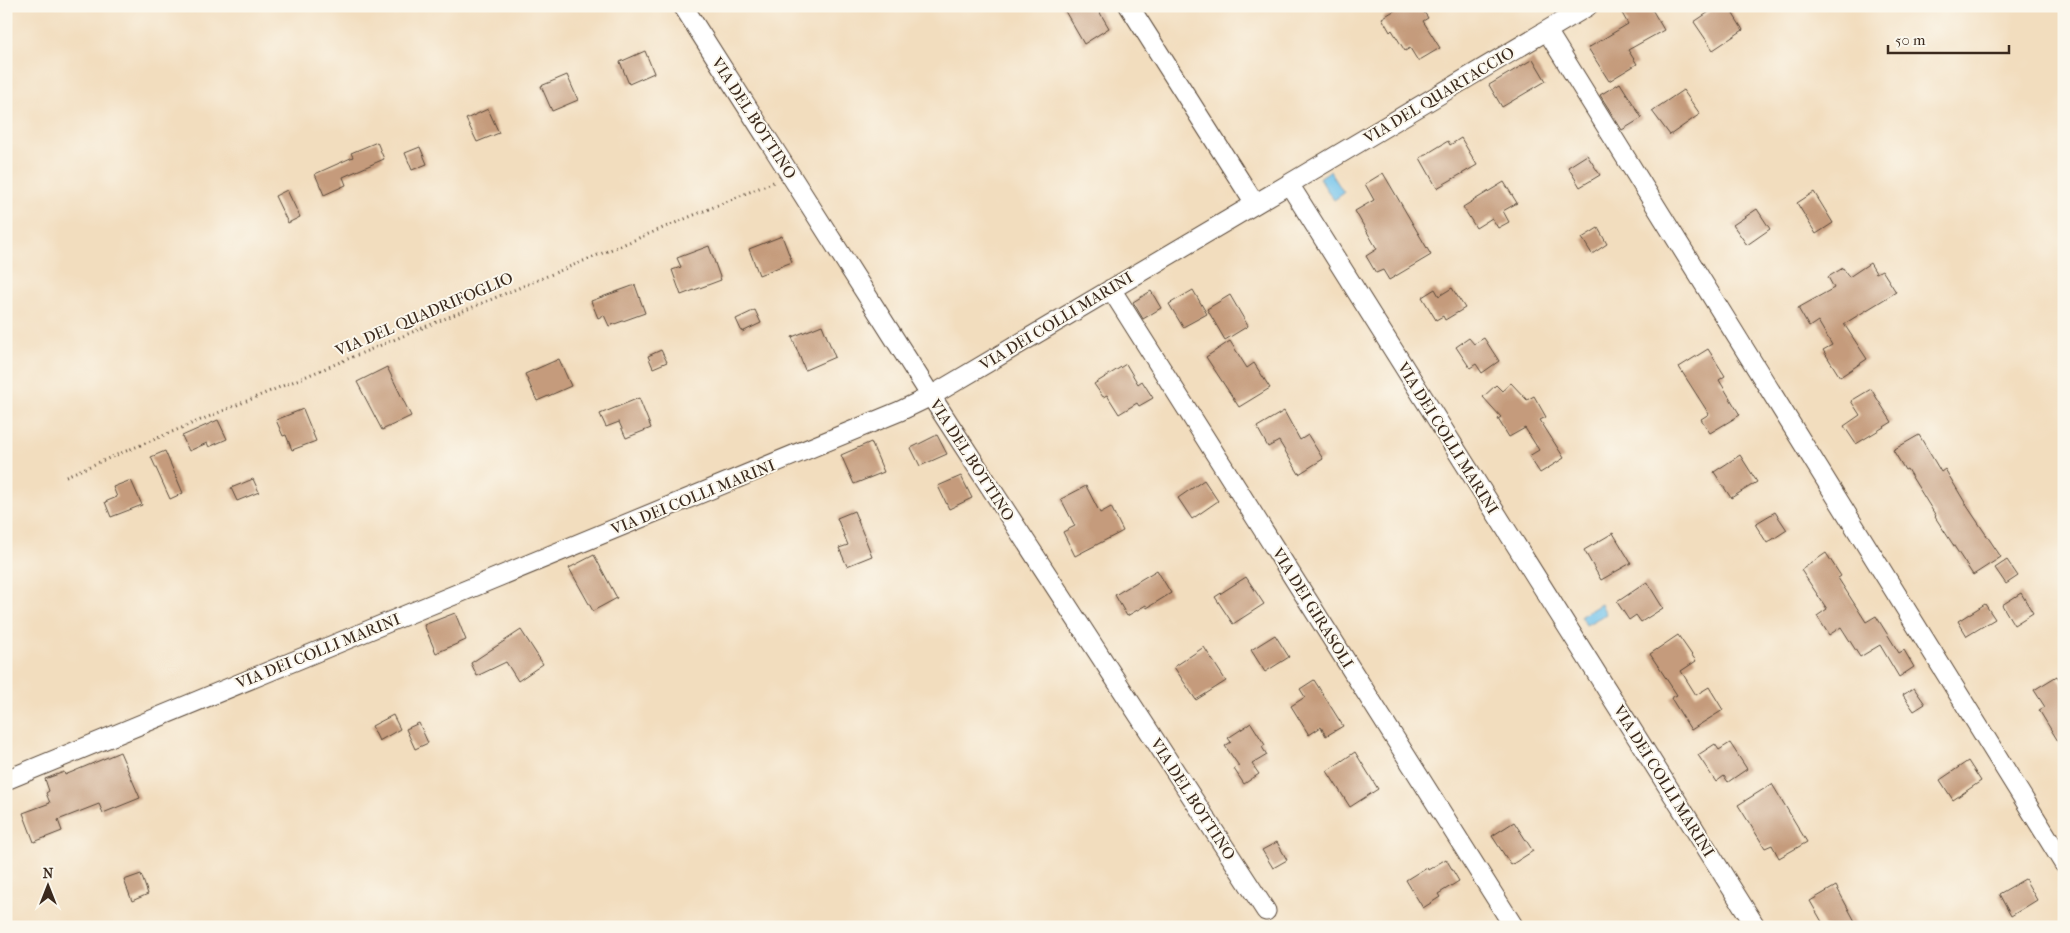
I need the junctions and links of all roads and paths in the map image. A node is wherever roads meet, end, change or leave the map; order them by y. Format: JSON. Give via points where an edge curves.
{"nodes":[{"id":1,"x":683,"y":6,"type":"edge"},
{"id":2,"x":1129,"y":6,"type":"edge"},
{"id":3,"x":1588,"y":6,"type":"edge"},
{"id":4,"x":1569,"y":11,"type":"edge"},
{"id":5,"x":1547,"y":31,"type":"junction"},
{"id":6,"x":790,"y":175,"type":"junction"},
{"id":7,"x":1289,"y":184,"type":"junction"},
{"id":8,"x":1255,"y":204,"type":"junction"},
{"id":9,"x":1111,"y":289,"type":"junction"},
{"id":10,"x":931,"y":396,"type":"junction"},
{"id":11,"x":66,"y":476,"type":"dead end"},
{"id":12,"x":6,"y":780,"type":"edge"},
{"id":13,"x":2064,"y":864,"type":"edge"},
{"id":14,"x":1266,"y":911,"type":"dead end"},
{"id":15,"x":1514,"y":927,"type":"edge"},
{"id":16,"x":1756,"y":927,"type":"edge"}],
"edges":[{"from":1,"to":6,"type":"street","name":"VIA DEL BOTTINO"},
{"from":2,"to":8,"type":"street"},
{"from":3,"to":4,"type":"street","name":"VIA DEL QUARTACCIO"},
{"from":4,"to":5,"type":"street","name":"VIA DEL QUARTACCIO"},
{"from":5,"to":7,"type":"street","name":"VIA DEL QUARTACCIO"},
{"from":5,"to":13,"type":"street"},
{"from":6,"to":10,"type":"street","name":"VIA DEL BOTTINO"},
{"from":6,"to":11,"type":"path","name":"VIA DEL QUADRIFOGLIO"},
{"from":7,"to":8,"type":"street","name":"VIA DEI COLLI MARINI"},
{"from":7,"to":16,"type":"street","name":"VIA DEI COLLI MARINI"},
{"from":8,"to":9,"type":"street","name":"VIA DEI COLLI MARINI"},
{"from":9,"to":10,"type":"street","name":"VIA DEI COLLI MARINI"},
{"from":9,"to":15,"type":"street","name":"VIA DEI GIRASOLI"},
{"from":10,"to":12,"type":"street","name":"VIA DEI COLLI MARINI"},
{"from":10,"to":14,"type":"street","name":"VIA DEL BOTTINO"}]}
